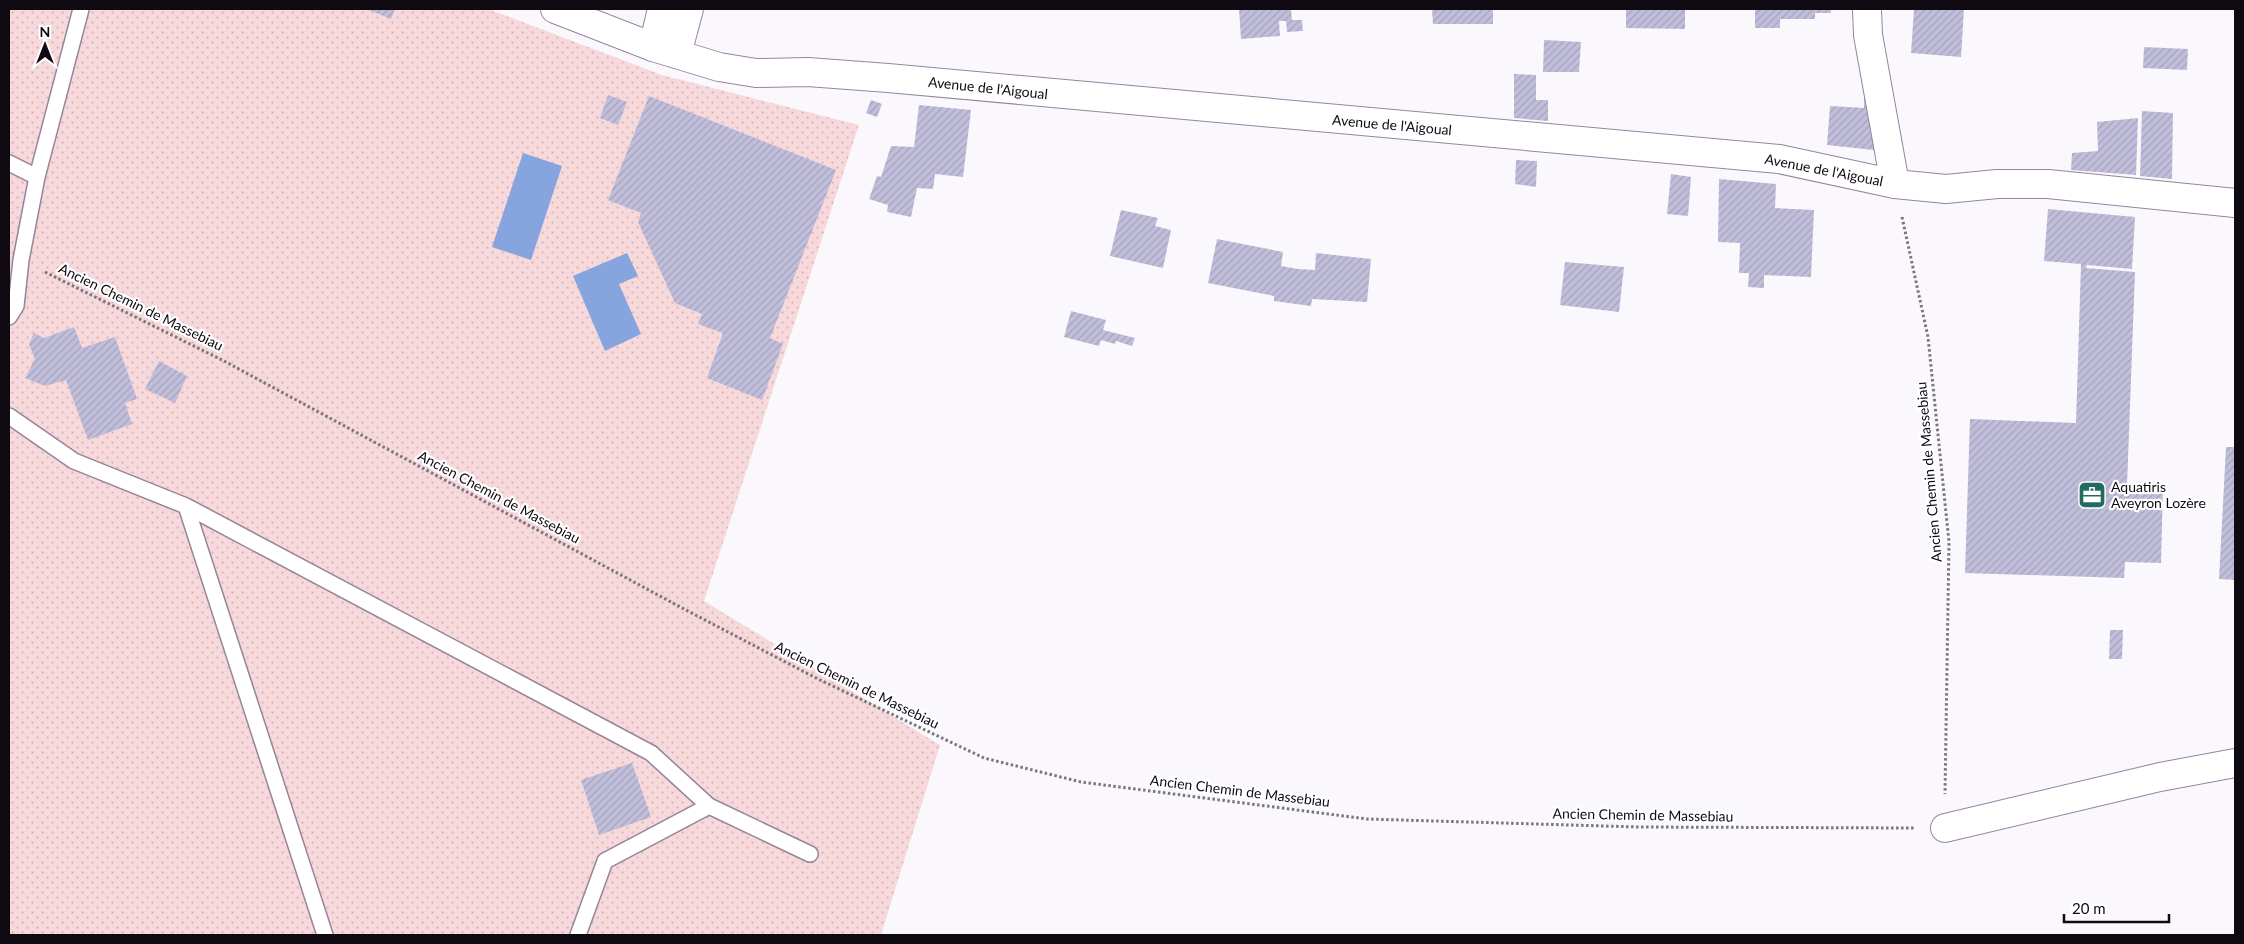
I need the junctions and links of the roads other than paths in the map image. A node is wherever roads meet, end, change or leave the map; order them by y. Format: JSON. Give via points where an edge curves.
{"nodes":[{"id":1,"x":81,"y":9,"type":"edge"},
{"id":2,"x":555,"y":9,"type":"edge"},
{"id":3,"x":662,"y":9,"type":"edge"},
{"id":4,"x":689,"y":9,"type":"edge"},
{"id":5,"x":1868,"y":9,"type":"edge"},
{"id":6,"x":665,"y":50,"type":"junction"},
{"id":7,"x":9,"y":163,"type":"edge"},
{"id":8,"x":37,"y":177,"type":"junction"},
{"id":9,"x":1895,"y":184,"type":"junction"},
{"id":10,"x":2235,"y":203,"type":"edge"},
{"id":11,"x":9,"y":317,"type":"edge"},
{"id":12,"x":9,"y":416,"type":"edge"},
{"id":13,"x":186,"y":506,"type":"junction"},
{"id":14,"x":2235,"y":763,"type":"edge"},
{"id":15,"x":709,"y":806,"type":"junction"},
{"id":16,"x":1945,"y":828,"type":"road end"},
{"id":17,"x":810,"y":854,"type":"dead end"},
{"id":18,"x":325,"y":935,"type":"edge"},
{"id":19,"x":578,"y":935,"type":"edge"}],
"edges":[{"from":1,"to":8,"type":"lane"},
{"from":2,"to":6,"type":"main road","name":"Avenue de l'Aigoual"},
{"from":3,"to":6,"type":"main road"},
{"from":4,"to":6,"type":"main road"},
{"from":5,"to":9,"type":"main road","via":[[1868,35]]},
{"from":6,"to":9,"type":"main road","name":"Avenue de l'Aigoual","via":[[719,67],[756,73],[808,72],[888,78],[1779,159]]},
{"from":7,"to":8,"type":"lane"},
{"from":8,"to":11,"type":"lane","via":[[16,306]]},
{"from":9,"to":10,"type":"main road","name":"Avenue de l'Aigoual","via":[[1946,189],[2048,184]]},
{"from":12,"to":13,"type":"lane","via":[[74,461]]},
{"from":13,"to":15,"type":"lane","via":[[651,753]]},
{"from":13,"to":18,"type":"lane"},
{"from":14,"to":16,"type":"main road","via":[[2160,777]]},
{"from":15,"to":17,"type":"lane"},
{"from":15,"to":19,"type":"lane","via":[[604,861]]}]}
